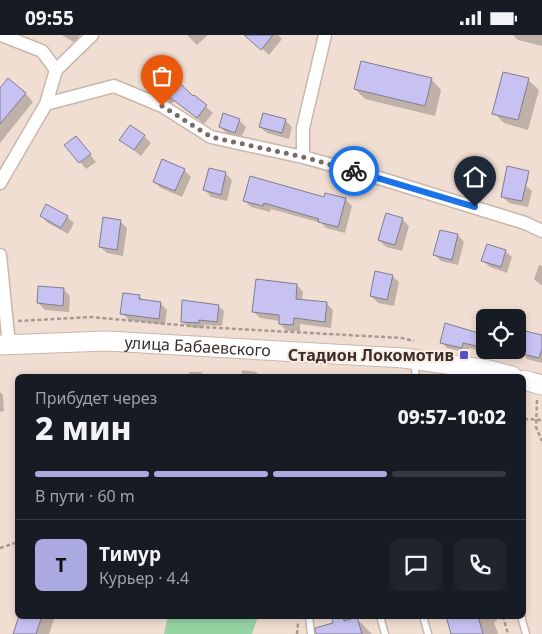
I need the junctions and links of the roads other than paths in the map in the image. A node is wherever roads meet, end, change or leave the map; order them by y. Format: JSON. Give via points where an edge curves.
{"nodes":[{"id":1,"x":1,"y":35,"type":"edge"},
{"id":2,"x":92,"y":35,"type":"edge"},
{"id":3,"x":325,"y":35,"type":"edge"},
{"id":4,"x":56,"y":70,"type":"junction"},
{"id":5,"x":46,"y":104,"type":"junction"},
{"id":6,"x":303,"y":157,"type":"junction"},
{"id":7,"x":0,"y":183,"type":"edge"},
{"id":8,"x":542,"y":231,"type":"edge"},
{"id":9,"x":0,"y":255,"type":"edge"},
{"id":10,"x":5,"y":345,"type":"edge"},
{"id":11,"x":415,"y":368,"type":"edge"},
{"id":12,"x":504,"y":374,"type":"edge"},
{"id":13,"x":309,"y":619,"type":"edge"},
{"id":14,"x":381,"y":619,"type":"edge"},
{"id":15,"x":423,"y":619,"type":"edge"},
{"id":16,"x":522,"y":619,"type":"edge"},
{"id":17,"x":310,"y":634,"type":"edge"},
{"id":18,"x":385,"y":634,"type":"edge"},
{"id":19,"x":428,"y":634,"type":"edge"},
{"id":20,"x":526,"y":634,"type":"edge"}],
"edges":[{"from":1,"to":4,"type":"street","via":[[42,51]]},
{"from":2,"to":4,"type":"street"},
{"from":3,"to":6,"type":"street","via":[[303,128]]},
{"from":4,"to":5,"type":"street"},
{"from":5,"to":6,"type":"street","via":[[114,85],[162,106],[211,137]]},
{"from":5,"to":7,"type":"street"},
{"from":6,"to":8,"type":"street","via":[[442,197]]},
{"from":9,"to":10,"type":"street"},
{"from":10,"to":11,"type":"main road","name":"улица Бабаевского","via":[[107,341]]},
{"from":11,"to":12,"type":"main road","name":"улица Бабаевского","via":[[489,370]]},
{"from":13,"to":17,"type":"lane"},
{"from":14,"to":18,"type":"lane"},
{"from":15,"to":19,"type":"lane"},
{"from":16,"to":20,"type":"lane"}]}
